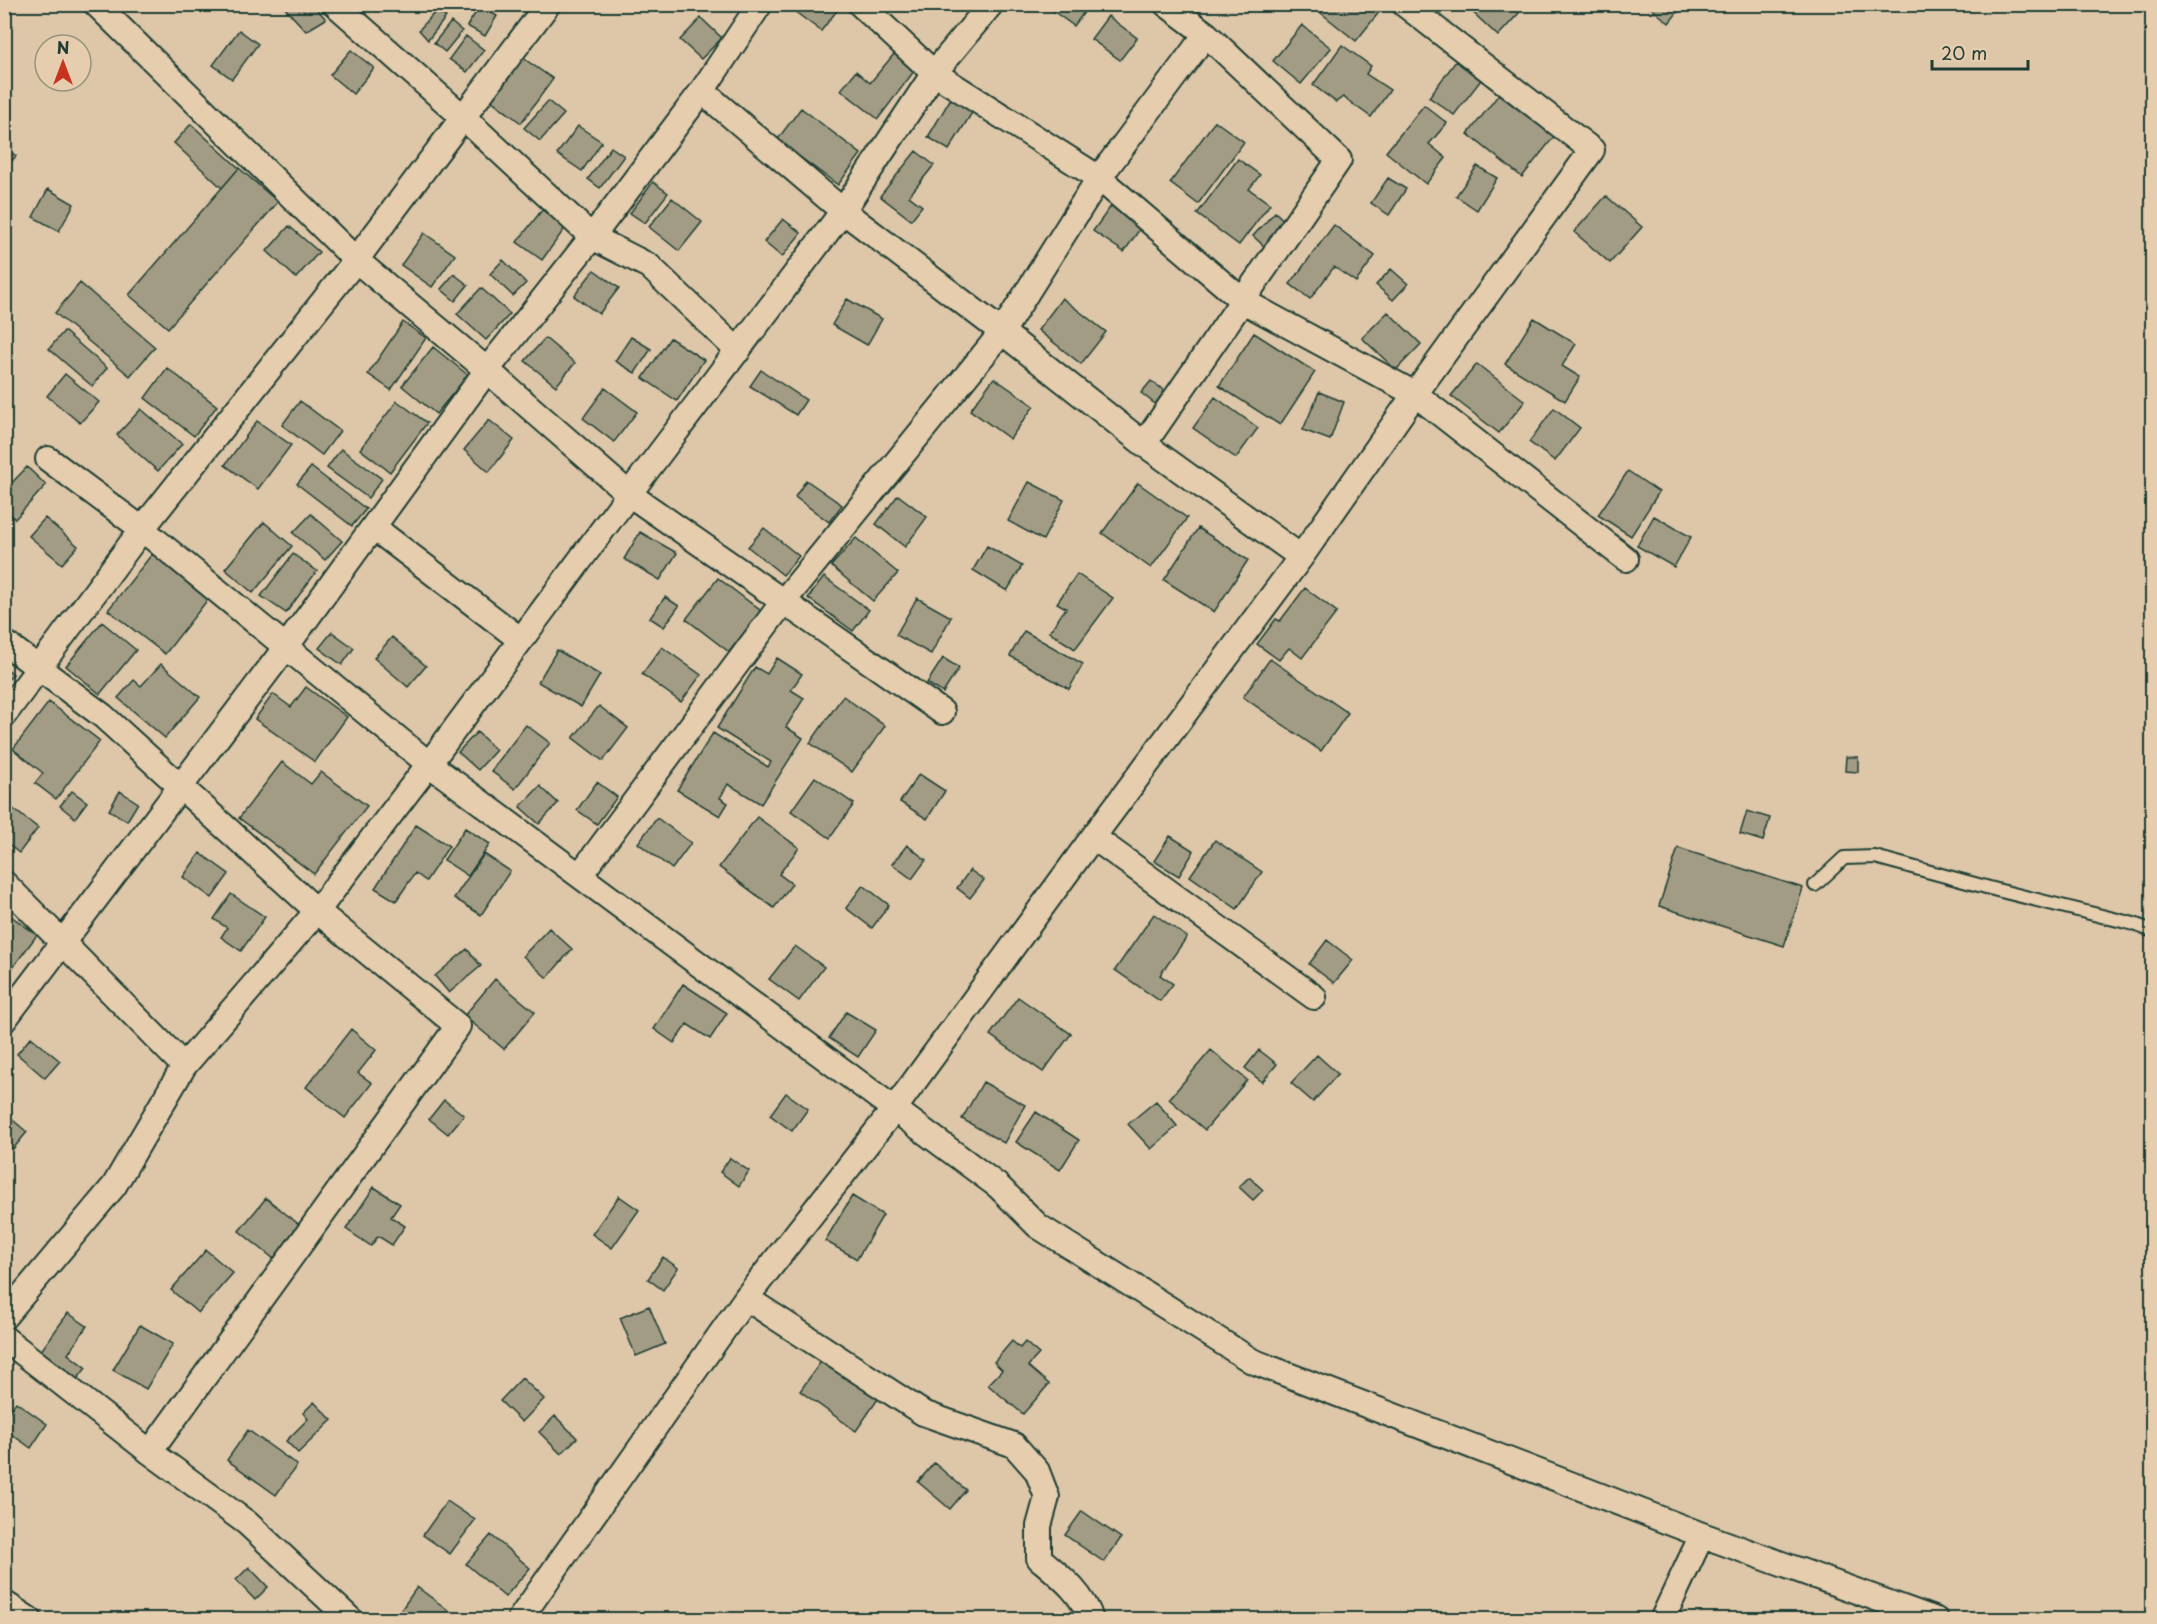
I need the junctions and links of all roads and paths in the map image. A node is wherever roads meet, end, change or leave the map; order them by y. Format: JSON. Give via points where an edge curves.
{"nodes":[{"id":1,"x":96,"y":4,"type":"edge"},
{"id":2,"x":335,"y":4,"type":"edge"},
{"id":3,"x":548,"y":4,"type":"edge"},
{"id":4,"x":760,"y":4,"type":"edge"},
{"id":5,"x":860,"y":4,"type":"edge"},
{"id":6,"x":991,"y":4,"type":"edge"},
{"id":7,"x":1166,"y":4,"type":"edge"},
{"id":8,"x":1404,"y":4,"type":"edge"},
{"id":9,"x":1206,"y":34,"type":"junction"},
{"id":10,"x":934,"y":73,"type":"junction"},
{"id":11,"x":702,"y":91,"type":"junction"},
{"id":12,"x":463,"y":117,"type":"junction"},
{"id":13,"x":1099,"y":178,"type":"junction"},
{"id":14,"x":843,"y":211,"type":"junction"},
{"id":15,"x":592,"y":237,"type":"junction"},
{"id":16,"x":356,"y":260,"type":"junction"},
{"id":17,"x":1243,"y":301,"type":"junction"},
{"id":18,"x":1002,"y":332,"type":"junction"},
{"id":19,"x":738,"y":351,"type":"junction"},
{"id":20,"x":487,"y":370,"type":"junction"},
{"id":21,"x":1415,"y":394,"type":"junction"},
{"id":22,"x":1144,"y":444,"type":"junction"},
{"id":23,"x":48,"y":459,"type":"dead end"},
{"id":24,"x":629,"y":494,"type":"junction"},
{"id":25,"x":373,"y":527,"type":"junction"},
{"id":26,"x":142,"y":529,"type":"junction"},
{"id":27,"x":1301,"y":557,"type":"junction"},
{"id":28,"x":1626,"y":559,"type":"dead end"},
{"id":29,"x":783,"y":602,"type":"junction"},
{"id":30,"x":521,"y":640,"type":"junction"},
{"id":31,"x":4,"y":642,"type":"edge"},
{"id":32,"x":286,"y":647,"type":"junction"},
{"id":33,"x":41,"y":668,"type":"junction"},
{"id":34,"x":942,"y":712,"type":"dead end"},
{"id":35,"x":4,"y":715,"type":"edge"},
{"id":36,"x":429,"y":764,"type":"junction"},
{"id":37,"x":180,"y":787,"type":"junction"},
{"id":38,"x":1093,"y":837,"type":"junction"},
{"id":39,"x":580,"y":875,"type":"junction"},
{"id":40,"x":4,"y":883,"type":"edge"},
{"id":41,"x":1815,"y":885,"type":"dead end"},
{"id":42,"x":317,"y":911,"type":"junction"},
{"id":43,"x":2152,"y":931,"type":"edge"},
{"id":44,"x":63,"y":942,"type":"junction"},
{"id":45,"x":1314,"y":997,"type":"dead end"},
{"id":46,"x":4,"y":1020,"type":"edge"},
{"id":47,"x":184,"y":1066,"type":"junction"},
{"id":48,"x":895,"y":1108,"type":"junction"},
{"id":49,"x":746,"y":1298,"type":"junction"},
{"id":50,"x":4,"y":1317,"type":"edge"},
{"id":51,"x":4,"y":1338,"type":"edge"},
{"id":52,"x":150,"y":1452,"type":"junction"},
{"id":53,"x":1702,"y":1535,"type":"junction"},
{"id":54,"x":4,"y":1603,"type":"edge"},
{"id":55,"x":30,"y":1620,"type":"edge"},
{"id":56,"x":351,"y":1620,"type":"edge"},
{"id":57,"x":519,"y":1620,"type":"edge"},
{"id":58,"x":1091,"y":1620,"type":"edge"},
{"id":59,"x":1662,"y":1620,"type":"edge"},
{"id":60,"x":1936,"y":1620,"type":"edge"}],
"edges":[{"from":1,"to":16,"type":"street"},
{"from":2,"to":12,"type":"street"},
{"from":3,"to":12,"type":"street"},
{"from":4,"to":11,"type":"street"},
{"from":5,"to":10,"type":"street"},
{"from":6,"to":10,"type":"street"},
{"from":7,"to":9,"type":"street"},
{"from":8,"to":21,"type":"street","via":[[1592,150]]},
{"from":9,"to":13,"type":"street"},
{"from":9,"to":17,"type":"street","via":[[1339,160]]},
{"from":10,"to":13,"type":"street"},
{"from":10,"to":14,"type":"street"},
{"from":11,"to":14,"type":"street"},
{"from":11,"to":15,"type":"street"},
{"from":12,"to":15,"type":"street"},
{"from":12,"to":16,"type":"street"},
{"from":13,"to":17,"type":"street"},
{"from":13,"to":18,"type":"street"},
{"from":14,"to":18,"type":"street"},
{"from":14,"to":19,"type":"street"},
{"from":15,"to":19,"type":"street","via":[[649,266]]},
{"from":15,"to":20,"type":"street"},
{"from":16,"to":20,"type":"street"},
{"from":16,"to":26,"type":"street"},
{"from":17,"to":21,"type":"street"},
{"from":17,"to":22,"type":"street"},
{"from":18,"to":22,"type":"street"},
{"from":18,"to":29,"type":"street"},
{"from":19,"to":24,"type":"street"},
{"from":20,"to":24,"type":"street"},
{"from":20,"to":25,"type":"street"},
{"from":21,"to":27,"type":"street"},
{"from":21,"to":28,"type":"street"},
{"from":22,"to":27,"type":"street"},
{"from":23,"to":26,"type":"street"},
{"from":24,"to":29,"type":"street"},
{"from":24,"to":30,"type":"street"},
{"from":25,"to":30,"type":"street"},
{"from":25,"to":32,"type":"street"},
{"from":26,"to":32,"type":"street"},
{"from":26,"to":33,"type":"street"},
{"from":27,"to":38,"type":"street"},
{"from":29,"to":34,"type":"street"},
{"from":29,"to":39,"type":"street"},
{"from":30,"to":36,"type":"street"},
{"from":31,"to":33,"type":"street"},
{"from":32,"to":36,"type":"street"},
{"from":32,"to":37,"type":"street"},
{"from":33,"to":35,"type":"street"},
{"from":33,"to":37,"type":"street","via":[[103,716]]},
{"from":36,"to":39,"type":"street"},
{"from":36,"to":42,"type":"street"},
{"from":37,"to":42,"type":"street"},
{"from":37,"to":44,"type":"street"},
{"from":38,"to":45,"type":"street"},
{"from":38,"to":48,"type":"street"},
{"from":39,"to":48,"type":"street"},
{"from":40,"to":44,"type":"street"},
{"from":41,"to":43,"type":"lane","via":[[1844,858],[1875,857]]},
{"from":42,"to":47,"type":"street"},
{"from":42,"to":52,"type":"street","via":[[459,1026]]},
{"from":44,"to":46,"type":"street"},
{"from":44,"to":47,"type":"street"},
{"from":47,"to":50,"type":"street","via":[[114,1186]]},
{"from":48,"to":49,"type":"street"},
{"from":48,"to":53,"type":"street","via":[[998,1186],[1038,1226],[1252,1361]]},
{"from":49,"to":57,"type":"street"},
{"from":49,"to":58,"type":"street","via":[[923,1413],[1014,1445],[1037,1471],[1047,1497],[1039,1526],[1039,1558],[1066,1581],[1088,1609]]},
{"from":51,"to":52,"type":"street"},
{"from":52,"to":56,"type":"street","via":[[247,1523]]},
{"from":53,"to":59,"type":"street"},
{"from":53,"to":60,"type":"street"},
{"from":54,"to":55,"type":"street"}]}
